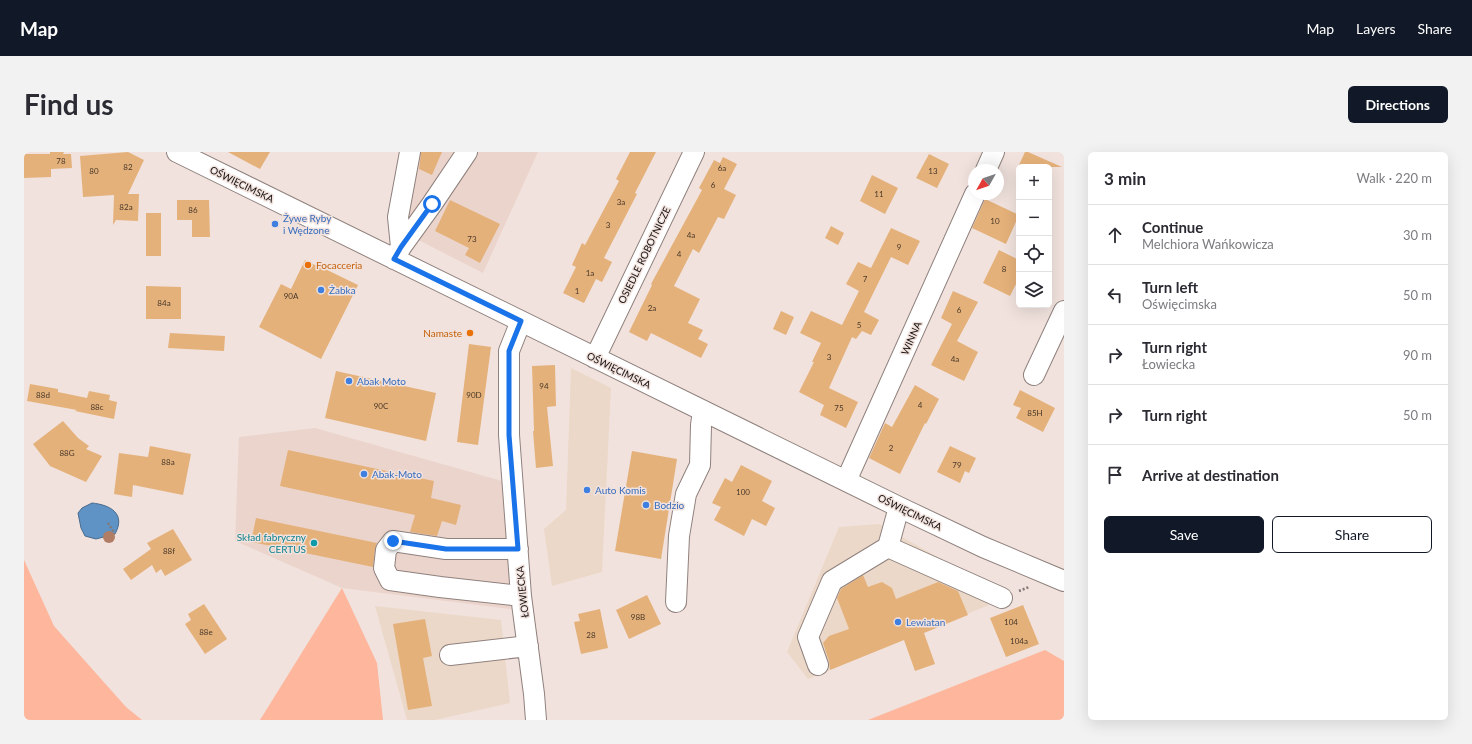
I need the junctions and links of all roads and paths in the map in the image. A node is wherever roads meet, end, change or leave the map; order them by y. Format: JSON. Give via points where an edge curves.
{"nodes":[{"id":1,"x":177,"y":152,"type":"edge"},
{"id":2,"x":410,"y":152,"type":"edge"},
{"id":3,"x":467,"y":152,"type":"edge"},
{"id":4,"x":694,"y":152,"type":"edge"},
{"id":5,"x":994,"y":152,"type":"edge"},
{"id":6,"x":989,"y":164,"type":"edge"},
{"id":7,"x":972,"y":200,"type":"edge"},
{"id":8,"x":398,"y":253,"type":"junction"},
{"id":9,"x":1064,"y":312,"type":"edge"},
{"id":10,"x":521,"y":321,"type":"junction"},
{"id":11,"x":595,"y":358,"type":"junction"},
{"id":12,"x":1034,"y":374,"type":"dead end"},
{"id":13,"x":703,"y":411,"type":"junction"},
{"id":14,"x":846,"y":481,"type":"junction"},
{"id":15,"x":899,"y":507,"type":"junction"},
{"id":16,"x":108,"y":523,"type":"dead end"},
{"id":17,"x":115,"y":534,"type":"dead end"},
{"id":18,"x":888,"y":547,"type":"junction"},
{"id":19,"x":518,"y":549,"type":"junction"},
{"id":20,"x":1064,"y":581,"type":"edge"},
{"id":21,"x":521,"y":596,"type":"junction"},
{"id":22,"x":1002,"y":598,"type":"dead end"},
{"id":23,"x":676,"y":602,"type":"dead end"},
{"id":24,"x":528,"y":646,"type":"junction"},
{"id":25,"x":450,"y":655,"type":"dead end"},
{"id":26,"x":818,"y":665,"type":"dead end"},
{"id":27,"x":536,"y":720,"type":"edge"}],
"edges":[{"from":1,"to":8,"type":"street","name":"OŚWIĘCIMSKA"},
{"from":2,"to":8,"type":"street","via":[[398,217]]},
{"from":3,"to":8,"type":"street"},
{"from":4,"to":11,"type":"street","name":"OSIEDLE ROBOTNICZE"},
{"from":5,"to":6,"type":"street"},
{"from":7,"to":14,"type":"street","name":"WINNA"},
{"from":8,"to":10,"type":"street","name":"OŚWIĘCIMSKA"},
{"from":9,"to":12,"type":"street"},
{"from":10,"to":11,"type":"street","name":"OŚWIĘCIMSKA"},
{"from":10,"to":19,"type":"street","name":"ŁOWIECKA","via":[[509,351],[509,435]]},
{"from":11,"to":13,"type":"street","name":"OŚWIĘCIMSKA"},
{"from":13,"to":14,"type":"street","name":"OŚWIĘCIMSKA"},
{"from":13,"to":23,"type":"street","via":[[700,465],[686,494],[679,536]]},
{"from":14,"to":15,"type":"street","name":"OŚWIĘCIMSKA"},
{"from":15,"to":18,"type":"street"},
{"from":15,"to":20,"type":"street","name":"OŚWIĘCIMSKA","via":[[983,548]]},
{"from":16,"to":17,"type":"path"},
{"from":18,"to":22,"type":"street"},
{"from":18,"to":26,"type":"street","via":[[832,581],[808,637]]},
{"from":19,"to":21,"type":"street","name":"ŁOWIECKA"},
{"from":19,"to":21,"type":"street","via":[[446,549],[393,541],[386,550],[384,568],[390,580]]},
{"from":21,"to":24,"type":"street","name":"ŁOWIECKA"},
{"from":24,"to":25,"type":"street"},
{"from":24,"to":27,"type":"street","name":"ŁOWIECKA"}]}
